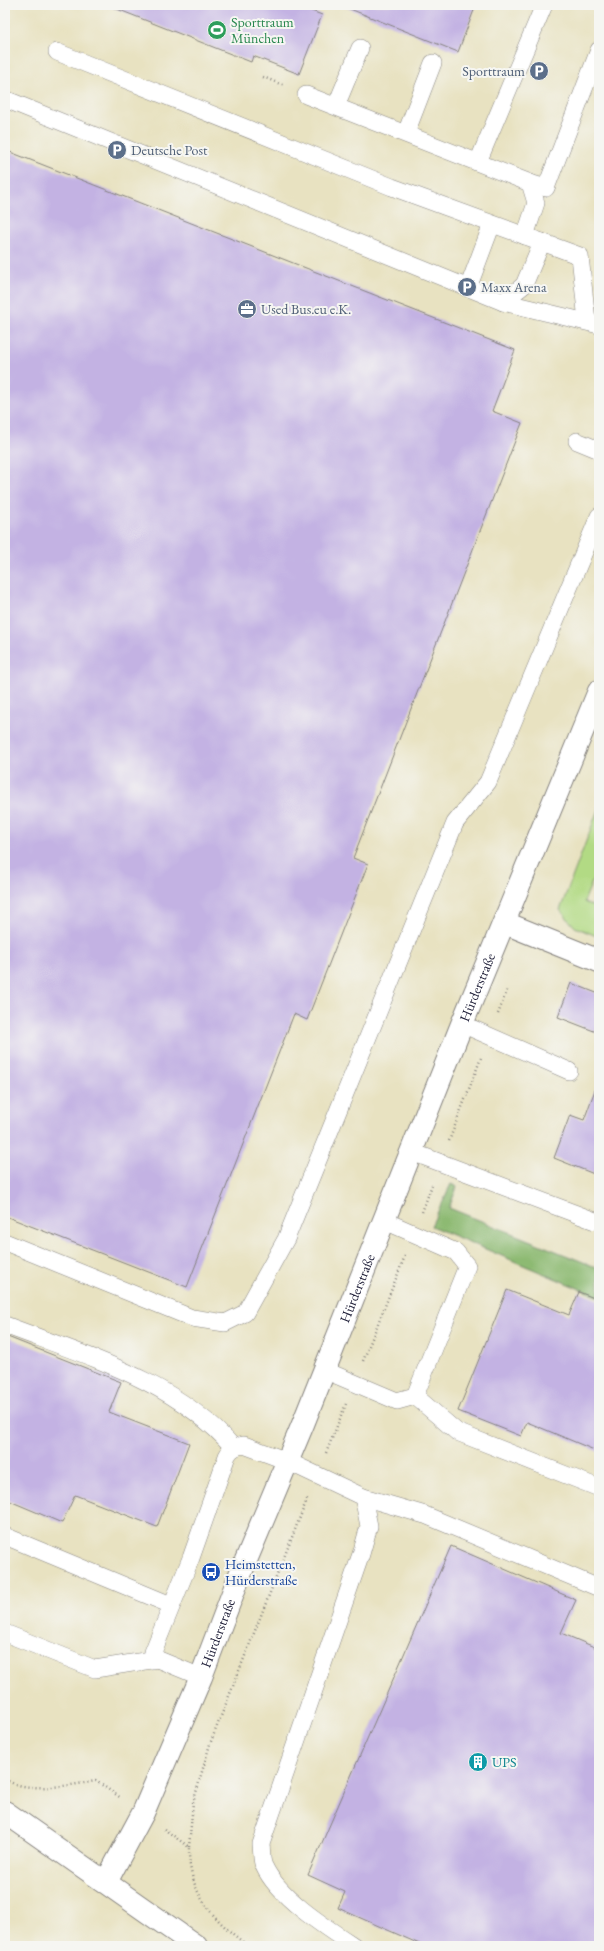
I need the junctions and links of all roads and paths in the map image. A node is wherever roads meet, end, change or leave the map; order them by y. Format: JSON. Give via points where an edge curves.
{"nodes":[{"id":1,"x":544,"y":5,"type":"edge"},
{"id":2,"x":360,"y":48,"type":"dead end"},
{"id":3,"x":599,"y":50,"type":"edge"},
{"id":4,"x":57,"y":52,"type":"dead end"},
{"id":5,"x":434,"y":63,"type":"dead end"},
{"id":6,"x":306,"y":95,"type":"dead end"},
{"id":7,"x":5,"y":99,"type":"edge"},
{"id":8,"x":336,"y":106,"type":"junction"},
{"id":9,"x":406,"y":133,"type":"junction"},
{"id":10,"x":478,"y":162,"type":"junction"},
{"id":11,"x":530,"y":183,"type":"junction"},
{"id":12,"x":492,"y":224,"type":"junction"},
{"id":13,"x":525,"y":236,"type":"junction"},
{"id":14,"x":542,"y":242,"type":"junction"},
{"id":15,"x":468,"y":288,"type":"junction"},
{"id":16,"x":502,"y":302,"type":"junction"},
{"id":17,"x":593,"y":323,"type":"edge"},
{"id":18,"x":577,"y":441,"type":"dead end"},
{"id":19,"x":599,"y":450,"type":"edge"},
{"id":20,"x":599,"y":516,"type":"edge"},
{"id":21,"x":599,"y":691,"type":"edge"},
{"id":22,"x":505,"y":923,"type":"junction"},
{"id":23,"x":599,"y":961,"type":"edge"},
{"id":24,"x":509,"y":984,"type":"dead end"},
{"id":25,"x":462,"y":1024,"type":"junction"},
{"id":26,"x":489,"y":1036,"type":"junction"},
{"id":27,"x":569,"y":1071,"type":"dead end"},
{"id":28,"x":412,"y":1152,"type":"junction"},
{"id":29,"x":441,"y":1163,"type":"junction"},
{"id":30,"x":384,"y":1221,"type":"junction"},
{"id":31,"x":595,"y":1221,"type":"dead end"},
{"id":32,"x":414,"y":1234,"type":"junction"},
{"id":33,"x":5,"y":1242,"type":"edge"},
{"id":34,"x":5,"y":1325,"type":"edge"},
{"id":35,"x":324,"y":1370,"type":"junction"},
{"id":36,"x":354,"y":1383,"type":"junction"},
{"id":37,"x":415,"y":1396,"type":"junction"},
{"id":38,"x":234,"y":1448,"type":"junction"},
{"id":39,"x":287,"y":1461,"type":"junction"},
{"id":40,"x":317,"y":1475,"type":"junction"},
{"id":41,"x":599,"y":1488,"type":"edge"},
{"id":42,"x":363,"y":1497,"type":"junction"},
{"id":43,"x":5,"y":1536,"type":"edge"},
{"id":44,"x":599,"y":1588,"type":"edge"},
{"id":45,"x":171,"y":1605,"type":"junction"},
{"id":46,"x":5,"y":1633,"type":"edge"},
{"id":47,"x":157,"y":1659,"type":"junction"},
{"id":48,"x":201,"y":1677,"type":"junction"},
{"id":49,"x":5,"y":1812,"type":"edge"},
{"id":50,"x":190,"y":1847,"type":"dead end"},
{"id":51,"x":106,"y":1882,"type":"junction"},
{"id":52,"x":196,"y":1946,"type":"edge"},
{"id":53,"x":354,"y":1946,"type":"edge"}],
"edges":[{"from":1,"to":10,"type":"lane"},
{"from":2,"to":8,"type":"lane"},
{"from":3,"to":11,"type":"lane","via":[[546,188]]},
{"from":4,"to":12,"type":"lane","via":[[392,187]]},
{"from":5,"to":9,"type":"lane"},
{"from":6,"to":8,"type":"lane"},
{"from":7,"to":15,"type":"lane"},
{"from":8,"to":9,"type":"lane"},
{"from":9,"to":10,"type":"lane"},
{"from":10,"to":11,"type":"lane"},
{"from":11,"to":13,"type":"lane","via":[[536,202]]},
{"from":12,"to":13,"type":"lane"},
{"from":12,"to":15,"type":"lane"},
{"from":13,"to":14,"type":"lane"},
{"from":14,"to":16,"type":"lane","via":[[524,285]]},
{"from":14,"to":17,"type":"lane","via":[[580,256]]},
{"from":15,"to":16,"type":"lane"},
{"from":16,"to":17,"type":"lane"},
{"from":18,"to":19,"type":"lane"},
{"from":20,"to":33,"type":"lane","via":[[488,782],[455,823],[286,1239],[245,1313],[225,1323],[192,1318]]},
{"from":21,"to":22,"type":"street","name":"Hürderstraße"},
{"from":22,"to":23,"type":"street"},
{"from":22,"to":25,"type":"street","name":"Hürderstraße"},
{"from":24,"to":26,"type":"path"},
{"from":25,"to":26,"type":"lane"},
{"from":25,"to":28,"type":"street","name":"Hürderstraße"},
{"from":26,"to":27,"type":"lane"},
{"from":26,"to":29,"type":"path"},
{"from":28,"to":29,"type":"lane"},
{"from":28,"to":30,"type":"street","name":"Hürderstraße"},
{"from":29,"to":31,"type":"lane"},
{"from":29,"to":32,"type":"path"},
{"from":30,"to":32,"type":"lane"},
{"from":30,"to":35,"type":"street","name":"Hürderstraße"},
{"from":32,"to":36,"type":"path"},
{"from":32,"to":37,"type":"lane","via":[[456,1252],[467,1266]]},
{"from":34,"to":38,"type":"lane","via":[[138,1376],[180,1400],[217,1429]]},
{"from":35,"to":36,"type":"lane"},
{"from":35,"to":39,"type":"street","name":"Hürderstraße"},
{"from":36,"to":37,"type":"lane","via":[[397,1401]]},
{"from":36,"to":40,"type":"path"},
{"from":37,"to":41,"type":"lane","via":[[457,1432]]},
{"from":38,"to":39,"type":"lane","via":[[244,1445]]},
{"from":38,"to":45,"type":"lane","via":[[227,1456],[191,1558]]},
{"from":39,"to":40,"type":"lane"},
{"from":39,"to":48,"type":"street","name":"Hürderstraße","via":[[239,1576]]},
{"from":40,"to":42,"type":"lane"},
{"from":40,"to":50,"type":"path","via":[[210,1744],[193,1803]]},
{"from":42,"to":44,"type":"lane","via":[[425,1515]]},
{"from":42,"to":53,"type":"lane","via":[[369,1526],[361,1554],[261,1844],[263,1865],[276,1887]]},
{"from":43,"to":45,"type":"lane"},
{"from":45,"to":47,"type":"lane","via":[[153,1649]]},
{"from":46,"to":47,"type":"lane","via":[[95,1669]]},
{"from":47,"to":48,"type":"lane"},
{"from":48,"to":51,"type":"street","name":"Hürderstraße","via":[[143,1813]]},
{"from":49,"to":51,"type":"street"},
{"from":51,"to":52,"type":"street"}]}
